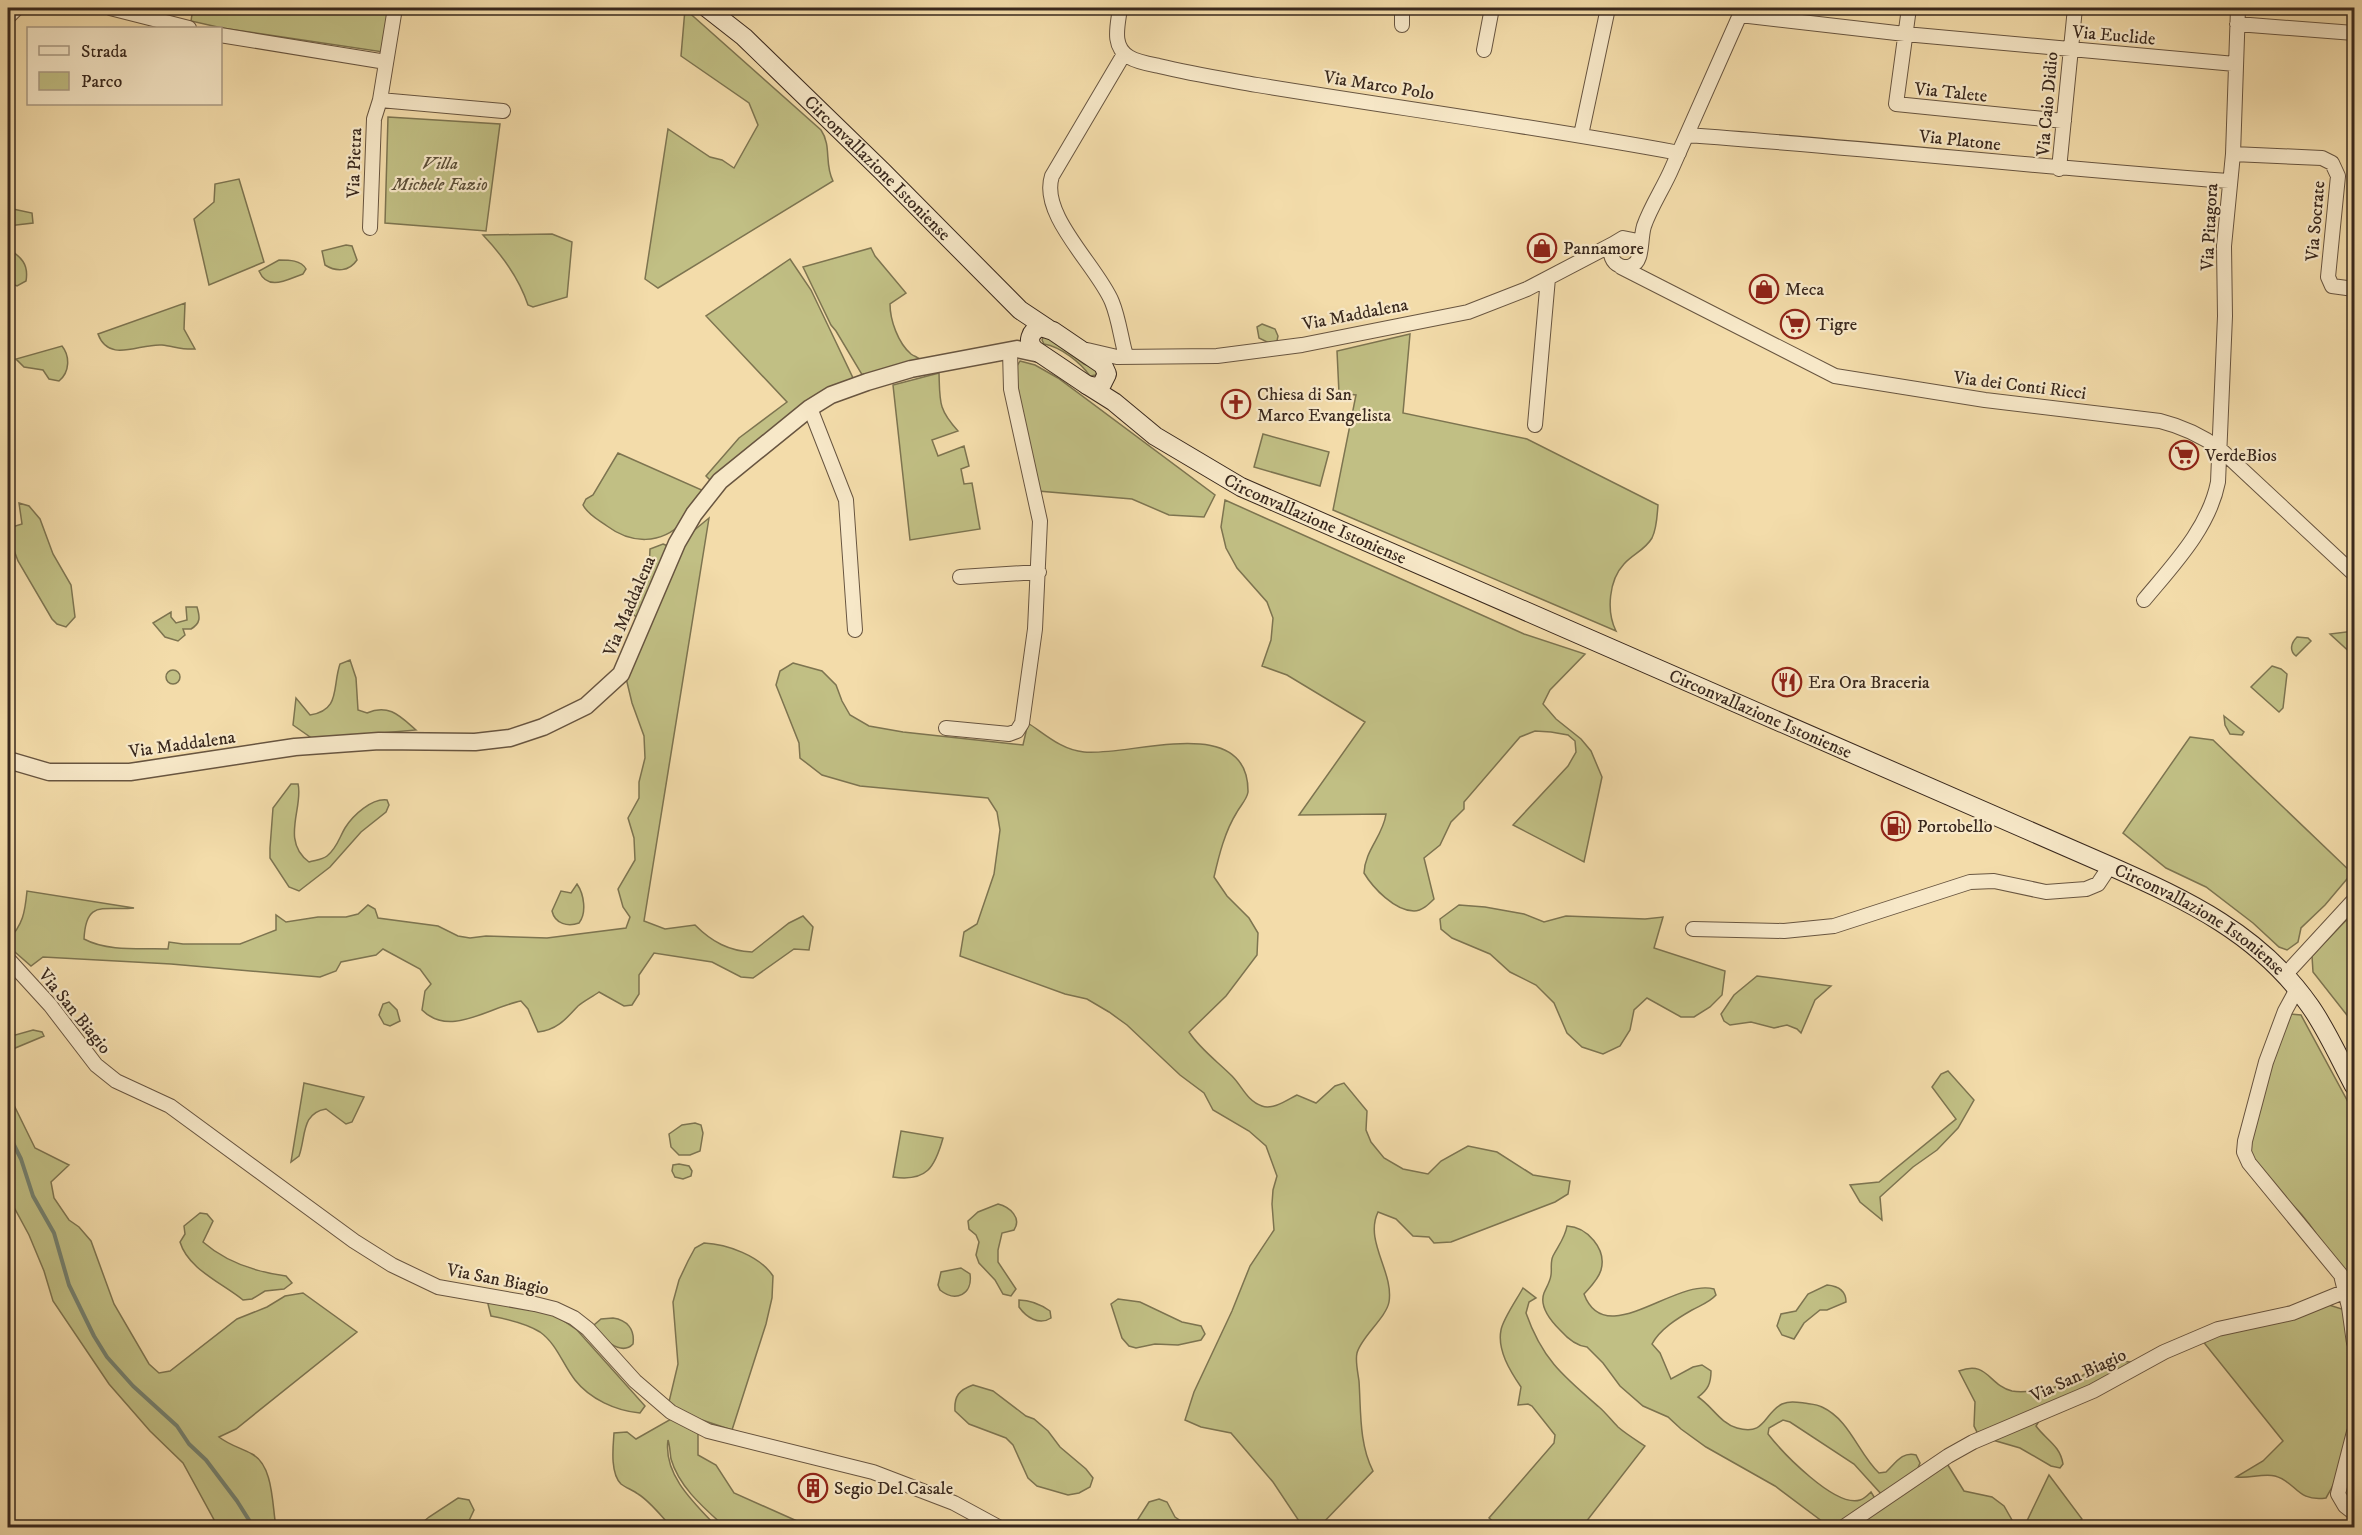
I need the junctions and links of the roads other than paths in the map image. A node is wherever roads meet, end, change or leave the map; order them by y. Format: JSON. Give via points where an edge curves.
{"nodes":[{"id":1,"x":17,"y":8,"type":"edge"},
{"id":2,"x":110,"y":8,"type":"edge"},
{"id":3,"x":395,"y":8,"type":"edge"},
{"id":4,"x":707,"y":8,"type":"edge"},
{"id":5,"x":1120,"y":8,"type":"edge"},
{"id":6,"x":1402,"y":8,"type":"edge"},
{"id":7,"x":1492,"y":8,"type":"edge"},
{"id":8,"x":1608,"y":8,"type":"edge"},
{"id":9,"x":1909,"y":8,"type":"edge"},
{"id":10,"x":2075,"y":8,"type":"edge"},
{"id":11,"x":2238,"y":8,"type":"edge"},
{"id":12,"x":1741,"y":11,"type":"edge"},
{"id":13,"x":8,"y":17,"type":"edge"},
{"id":14,"x":2237,"y":24,"type":"junction"},
{"id":15,"x":1402,"y":25,"type":"dead end"},
{"id":16,"x":185,"y":27,"type":"edge"},
{"id":17,"x":2355,"y":33,"type":"edge"},
{"id":18,"x":1905,"y":34,"type":"junction"},
{"id":19,"x":222,"y":35,"type":"edge"},
{"id":20,"x":1484,"y":50,"type":"dead end"},
{"id":21,"x":2071,"y":50,"type":"junction"},
{"id":22,"x":1124,"y":54,"type":"junction"},
{"id":23,"x":386,"y":62,"type":"junction"},
{"id":24,"x":2235,"y":64,"type":"junction"},
{"id":25,"x":380,"y":100,"type":"junction"},
{"id":26,"x":503,"y":111,"type":"dead end"},
{"id":27,"x":2064,"y":121,"type":"junction"},
{"id":28,"x":1581,"y":135,"type":"junction"},
{"id":29,"x":1687,"y":135,"type":"junction"},
{"id":30,"x":1679,"y":153,"type":"junction"},
{"id":31,"x":2233,"y":154,"type":"junction"},
{"id":32,"x":2059,"y":169,"type":"junction"},
{"id":33,"x":2229,"y":181,"type":"junction"},
{"id":34,"x":1647,"y":220,"type":"junction"},
{"id":35,"x":370,"y":228,"type":"dead end"},
{"id":36,"x":1618,"y":241,"type":"junction"},
{"id":37,"x":1639,"y":250,"type":"junction"},
{"id":38,"x":1588,"y":256,"type":"junction"},
{"id":39,"x":1618,"y":265,"type":"junction"},
{"id":40,"x":1548,"y":278,"type":"junction"},
{"id":41,"x":1648,"y":280,"type":"junction"},
{"id":42,"x":2355,"y":289,"type":"edge"},
{"id":43,"x":1027,"y":340,"type":"junction"},
{"id":44,"x":1113,"y":366,"type":"junction"},
{"id":45,"x":1087,"y":385,"type":"junction"},
{"id":46,"x":1114,"y":402,"type":"junction"},
{"id":47,"x":810,"y":408,"type":"junction"},
{"id":48,"x":1535,"y":425,"type":"dead end"},
{"id":49,"x":2220,"y":449,"type":"junction"},
{"id":50,"x":1038,"y":572,"type":"junction"},
{"id":51,"x":2355,"y":574,"type":"edge"},
{"id":52,"x":960,"y":577,"type":"dead end"},
{"id":53,"x":2144,"y":600,"type":"dead end"},
{"id":54,"x":855,"y":630,"type":"dead end"},
{"id":55,"x":946,"y":728,"type":"dead end"},
{"id":56,"x":8,"y":760,"type":"edge"},
{"id":57,"x":2110,"y":866,"type":"junction"},
{"id":58,"x":2355,"y":900,"type":"edge"},
{"id":59,"x":1693,"y":929,"type":"dead end"},
{"id":60,"x":8,"y":959,"type":"edge"},
{"id":61,"x":2291,"y":982,"type":"junction"},
{"id":62,"x":2355,"y":1086,"type":"edge"},
{"id":63,"x":2346,"y":1291,"type":"junction"},
{"id":64,"x":2355,"y":1343,"type":"edge"},
{"id":65,"x":2355,"y":1432,"type":"edge"},
{"id":66,"x":2355,"y":1513,"type":"edge"},
{"id":67,"x":1000,"y":1527,"type":"edge"},
{"id":68,"x":1842,"y":1527,"type":"edge"}],
"edges":[{"from":1,"to":13,"type":"street"},
{"from":2,"to":16,"type":"street"},
{"from":3,"to":23,"type":"street","name":"Via Pietra"},
{"from":4,"to":43,"type":"main road","name":"Circonvallazione Istoniense","via":[[744,37],[1020,310]]},
{"from":5,"to":22,"type":"street","via":[[1116,38]]},
{"from":6,"to":15,"type":"street"},
{"from":7,"to":20,"type":"street"},
{"from":8,"to":28,"type":"street"},
{"from":9,"to":18,"type":"street","name":"Via Talete"},
{"from":10,"to":21,"type":"street","name":"Via Caio Didio"},
{"from":11,"to":14,"type":"street","name":"Via Pitagora"},
{"from":12,"to":18,"type":"street","name":"Via Euclide"},
{"from":12,"to":29,"type":"street"},
{"from":14,"to":17,"type":"street"},
{"from":14,"to":24,"type":"street","name":"Via Pitagora"},
{"from":18,"to":21,"type":"street","name":"Via Euclide"},
{"from":18,"to":27,"type":"street","name":"Via Talete","via":[[1896,104]]},
{"from":19,"to":23,"type":"street"},
{"from":21,"to":24,"type":"street","name":"Via Euclide"},
{"from":21,"to":27,"type":"street","name":"Via Caio Didio"},
{"from":22,"to":28,"type":"street","name":"Via Marco Polo","via":[[1191,73]]},
{"from":22,"to":44,"type":"street","via":[[1052,176],[1049,191],[1056,212],[1112,303]]},
{"from":23,"to":25,"type":"street","name":"Via Pietra"},
{"from":24,"to":31,"type":"street","name":"Via Pitagora"},
{"from":25,"to":26,"type":"street"},
{"from":25,"to":35,"type":"street","name":"Via Pietra","via":[[374,119]]},
{"from":27,"to":32,"type":"street","name":"Via Caio Didio"},
{"from":28,"to":30,"type":"street","name":"Via Marco Polo"},
{"from":29,"to":30,"type":"street"},
{"from":29,"to":32,"type":"street","name":"Via Platone","via":[[1892,150]]},
{"from":30,"to":34,"type":"street"},
{"from":31,"to":33,"type":"street","name":"Via Pitagora"},
{"from":31,"to":42,"type":"street","name":"Via Socrate","via":[[2322,158],[2332,163],[2337,176],[2328,277],[2331,286]]},
{"from":32,"to":33,"type":"street","name":"Via Platone"},
{"from":33,"to":49,"type":"street","name":"Via Pitagora"},
{"from":34,"to":36,"type":"street","name":"Via Maddalena"},
{"from":34,"to":37,"type":"street"},
{"from":36,"to":37,"type":"street","via":[[1633,240]]},
{"from":36,"to":38,"type":"street","name":"Via Maddalena"},
{"from":36,"to":39,"type":"street","via":[[1610,252]]},
{"from":37,"to":39,"type":"street","via":[[1635,264]]},
{"from":37,"to":41,"type":"street"},
{"from":38,"to":39,"type":"street"},
{"from":38,"to":40,"type":"street","name":"Via Maddalena"},
{"from":39,"to":41,"type":"street","name":"Via dei Conti Ricci"},
{"from":40,"to":44,"type":"street","name":"Via Maddalena","via":[[1468,312],[1302,345]]},
{"from":40,"to":48,"type":"street"},
{"from":41,"to":49,"type":"street","name":"Via dei Conti Ricci","via":[[1835,376],[1985,400],[2160,421],[2200,434]]},
{"from":43,"to":44,"type":"main road","via":[[1074,345],[1103,365]]},
{"from":43,"to":45,"type":"main road","name":"Circonvallazione Istoniense","via":[[1040,354]]},
{"from":43,"to":47,"type":"street","name":"Via Maddalena","via":[[867,382],[831,395]]},
{"from":43,"to":50,"type":"street","via":[[1011,389],[1040,521]]},
{"from":44,"to":45,"type":"main road","via":[[1097,387]]},
{"from":44,"to":46,"type":"main road","via":[[1106,388]]},
{"from":45,"to":46,"type":"main road","name":"Circonvallazione Istoniense"},
{"from":46,"to":57,"type":"main road","name":"Circonvallazione Istoniense","via":[[1155,436],[1241,487]]},
{"from":47,"to":54,"type":"street","via":[[846,500]]},
{"from":47,"to":56,"type":"street","name":"Via Maddalena","via":[[720,481],[694,514],[677,543],[621,674],[586,706],[543,727],[510,738],[475,742],[379,741],[294,747],[130,772],[49,772]]},
{"from":49,"to":51,"type":"street","name":"Via dei Conti Ricci"},
{"from":49,"to":53,"type":"street","name":"Via Pitagora","via":[[2218,482],[2208,512],[2184,552]]},
{"from":50,"to":52,"type":"street"},
{"from":50,"to":55,"type":"street","via":[[1035,629],[1022,723],[1009,734]]},
{"from":57,"to":59,"type":"street","via":[[2098,884],[2086,889],[2046,892],[1994,881],[1970,882],[1834,926]]},
{"from":57,"to":61,"type":"main road","name":"Circonvallazione Istoniense","via":[[2207,912],[2247,941]]},
{"from":58,"to":61,"type":"street"},
{"from":60,"to":67,"type":"street","name":"Via San Biagio","via":[[104,1073],[170,1106],[392,1265],[438,1287],[535,1304],[574,1318],[671,1412],[708,1431],[873,1472],[954,1503]]},
{"from":61,"to":62,"type":"main road","name":"Circonvallazione Istoniense","via":[[2311,1007]]},
{"from":61,"to":63,"type":"street","via":[[2244,1152],[2249,1164],[2337,1268]]},
{"from":63,"to":64,"type":"street"},
{"from":63,"to":68,"type":"street","name":"Via San Biagio","via":[[2292,1313],[2218,1329],[2164,1352],[2093,1391],[1973,1442]]},
{"from":65,"to":66,"type":"street","via":[[2338,1494]]}]}
